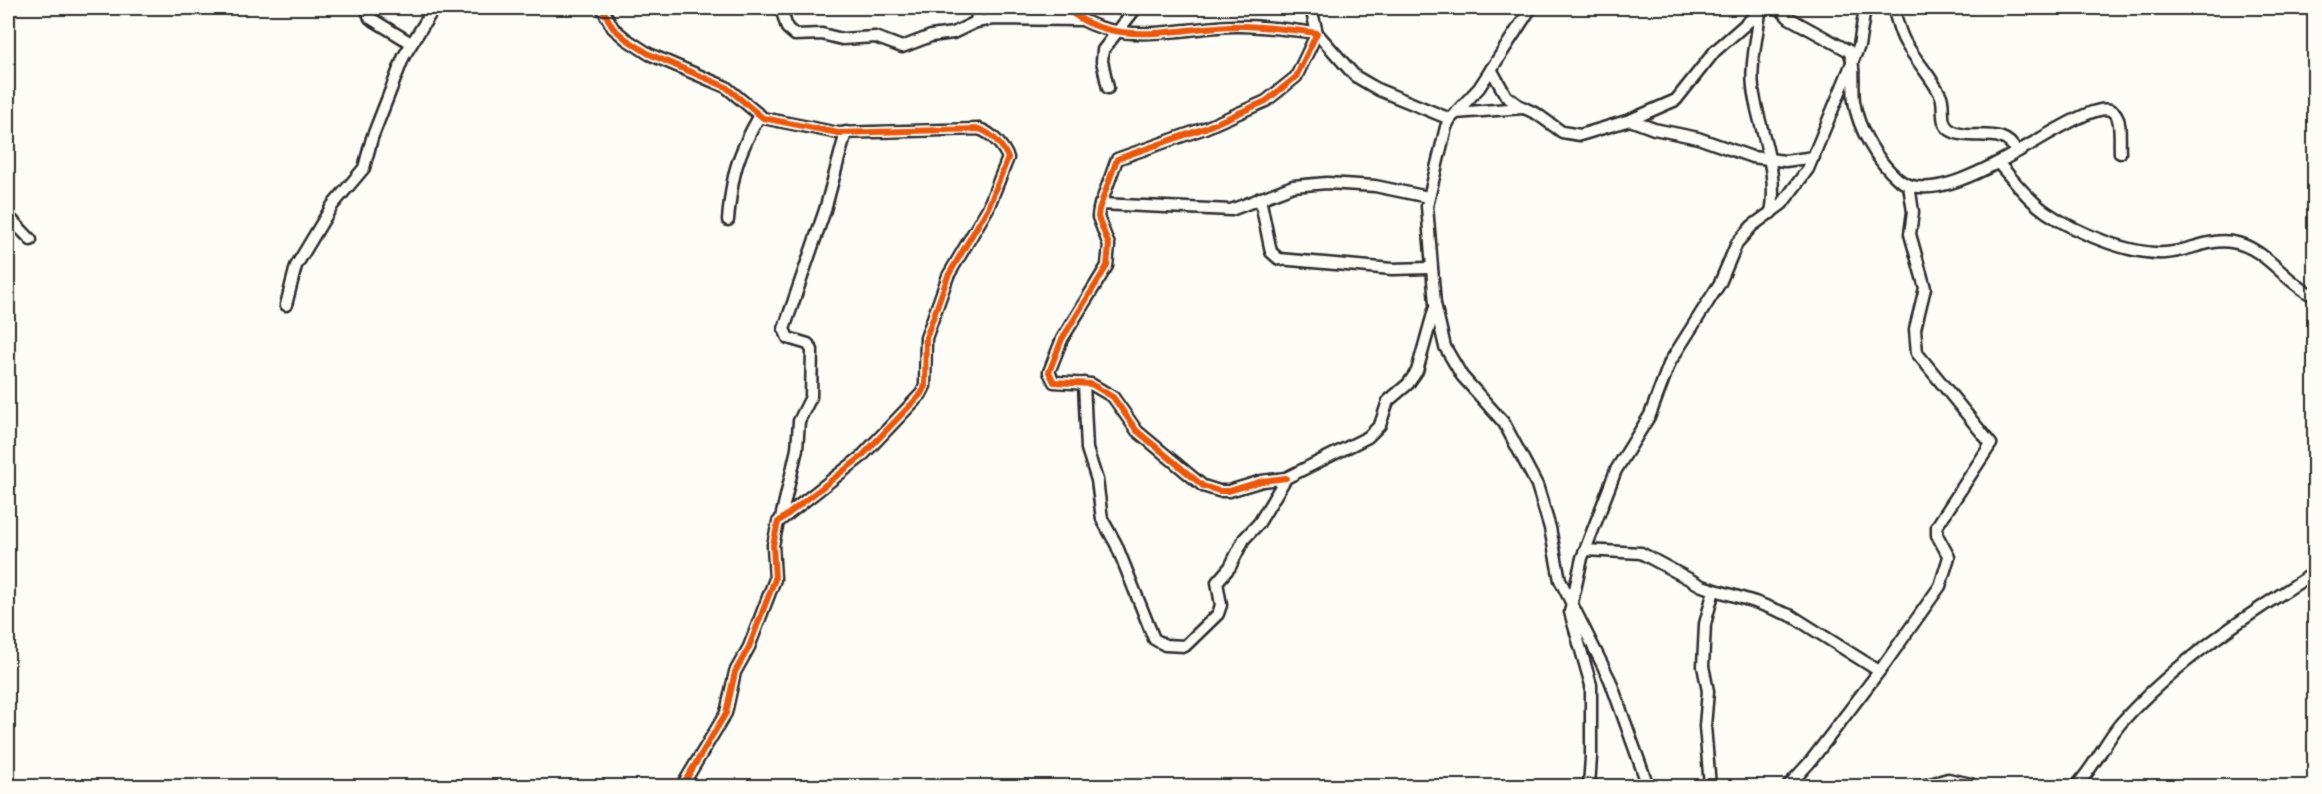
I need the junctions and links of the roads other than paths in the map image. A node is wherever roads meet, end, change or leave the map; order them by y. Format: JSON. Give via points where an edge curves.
{"nodes":[{"id":1,"x":366,"y":8,"type":"edge"},
{"id":2,"x":434,"y":8,"type":"edge"},
{"id":3,"x":602,"y":8,"type":"edge"},
{"id":4,"x":781,"y":8,"type":"edge"},
{"id":5,"x":978,"y":8,"type":"edge"},
{"id":6,"x":1066,"y":8,"type":"edge"},
{"id":7,"x":1136,"y":8,"type":"edge"},
{"id":8,"x":1531,"y":8,"type":"edge"},
{"id":9,"x":1779,"y":8,"type":"edge"},
{"id":10,"x":1865,"y":8,"type":"edge"},
{"id":11,"x":1893,"y":8,"type":"edge"},
{"id":12,"x":1313,"y":9,"type":"edge"},
{"id":13,"x":1762,"y":10,"type":"edge"},
{"id":14,"x":1080,"y":20,"type":"junction"},
{"id":15,"x":976,"y":22,"type":"junction"},
{"id":16,"x":1117,"y":30,"type":"junction"},
{"id":17,"x":1317,"y":33,"type":"junction"},
{"id":18,"x":411,"y":43,"type":"junction"},
{"id":19,"x":1852,"y":62,"type":"junction"},
{"id":20,"x":1491,"y":69,"type":"junction"},
{"id":21,"x":1108,"y":88,"type":"dead end"},
{"id":22,"x":1523,"y":108,"type":"junction"},
{"id":23,"x":760,"y":115,"type":"junction"},
{"id":24,"x":1452,"y":116,"type":"junction"},
{"id":25,"x":1630,"y":120,"type":"junction"},
{"id":26,"x":846,"y":132,"type":"junction"},
{"id":27,"x":2016,"y":152,"type":"junction"},
{"id":28,"x":2120,"y":153,"type":"dead end"},
{"id":29,"x":1814,"y":157,"type":"junction"},
{"id":30,"x":1769,"y":160,"type":"junction"},
{"id":31,"x":1998,"y":163,"type":"junction"},
{"id":32,"x":1909,"y":185,"type":"junction"},
{"id":33,"x":1428,"y":197,"type":"junction"},
{"id":34,"x":1260,"y":198,"type":"junction"},
{"id":35,"x":1100,"y":204,"type":"junction"},
{"id":36,"x":1771,"y":213,"type":"junction"},
{"id":37,"x":8,"y":216,"type":"edge"},
{"id":38,"x":728,"y":220,"type":"dead end"},
{"id":39,"x":31,"y":240,"type":"dead end"},
{"id":40,"x":1430,"y":268,"type":"junction"},
{"id":41,"x":2314,"y":296,"type":"edge"},
{"id":42,"x":1435,"y":304,"type":"junction"},
{"id":43,"x":286,"y":305,"type":"dead end"},
{"id":44,"x":1084,"y":382,"type":"junction"},
{"id":45,"x":1286,"y":478,"type":"junction"},
{"id":46,"x":781,"y":518,"type":"junction"},
{"id":47,"x":1586,"y":550,"type":"junction"},
{"id":48,"x":2314,"y":573,"type":"edge"},
{"id":49,"x":1714,"y":590,"type":"junction"},
{"id":50,"x":1571,"y":606,"type":"junction"},
{"id":51,"x":1880,"y":671,"type":"junction"},
{"id":52,"x":1971,"y":784,"type":"dead end"},
{"id":53,"x":682,"y":786,"type":"edge"},
{"id":54,"x":1589,"y":786,"type":"edge"},
{"id":55,"x":1648,"y":786,"type":"edge"},
{"id":56,"x":1710,"y":786,"type":"edge"},
{"id":57,"x":1788,"y":786,"type":"edge"},
{"id":58,"x":1923,"y":786,"type":"edge"},
{"id":59,"x":2076,"y":786,"type":"edge"}],
"edges":[{"from":1,"to":18,"type":"street","via":[[370,18]]},
{"from":2,"to":18,"type":"street"},
{"from":3,"to":23,"type":"street","via":[[613,28],[626,39],[649,54],[726,87]]},
{"from":4,"to":15,"type":"street","via":[[787,28],[795,35],[872,37],[902,47],[931,36],[958,32]]},
{"from":5,"to":15,"type":"street"},
{"from":6,"to":14,"type":"street"},
{"from":7,"to":16,"type":"street"},
{"from":8,"to":20,"type":"street"},
{"from":9,"to":19,"type":"street","via":[[1789,18],[1844,47]]},
{"from":10,"to":19,"type":"street"},
{"from":11,"to":27,"type":"street","via":[[1904,40],[1941,97],[1947,128],[1963,135],[2006,140]]},
{"from":12,"to":17,"type":"street"},
{"from":13,"to":25,"type":"street","via":[[1715,51],[1676,100]]},
{"from":13,"to":30,"type":"street","via":[[1753,93]]},
{"from":14,"to":15,"type":"street"},
{"from":14,"to":16,"type":"street"},
{"from":16,"to":17,"type":"street","via":[[1149,34],[1249,26]]},
{"from":16,"to":21,"type":"street","via":[[1102,56]]},
{"from":17,"to":24,"type":"street","via":[[1366,83]]},
{"from":17,"to":35,"type":"street","via":[[1296,77],[1266,101],[1205,128],[1117,159]]},
{"from":18,"to":43,"type":"street","via":[[363,168],[311,238],[291,278]]},
{"from":19,"to":29,"type":"street"},
{"from":19,"to":32,"type":"street","via":[[1861,122],[1880,160]]},
{"from":20,"to":22,"type":"street","via":[[1506,96]]},
{"from":20,"to":24,"type":"street"},
{"from":22,"to":24,"type":"street"},
{"from":22,"to":25,"type":"street","via":[[1574,136]]},
{"from":23,"to":26,"type":"street","via":[[819,131]]},
{"from":23,"to":38,"type":"street","via":[[736,160]]},
{"from":24,"to":33,"type":"street"},
{"from":25,"to":30,"type":"street"},
{"from":26,"to":46,"type":"street","via":[[825,210],[784,330],[788,338],[808,344],[812,350],[811,397],[799,421],[797,449]]},
{"from":26,"to":46,"type":"street","via":[[979,129],[987,131],[1008,158],[988,208],[952,265],[928,332],[925,386],[921,394],[861,457]]},
{"from":27,"to":28,"type":"street","via":[[2087,114],[2108,109],[2118,120]]},
{"from":27,"to":31,"type":"street"},
{"from":29,"to":30,"type":"street"},
{"from":29,"to":36,"type":"street","via":[[1787,198]]},
{"from":30,"to":36,"type":"street"},
{"from":31,"to":32,"type":"street","via":[[1940,185]]},
{"from":31,"to":41,"type":"street","via":[[2044,212],[2095,236],[2129,250],[2153,253],[2219,241],[2243,245]]},
{"from":32,"to":51,"type":"street","via":[[1913,212],[1910,234],[1925,288],[1915,329],[1917,353],[1991,444],[1937,526],[1937,535],[1949,557],[1944,581]]},
{"from":33,"to":34,"type":"street","via":[[1375,186],[1327,183],[1293,186]]},
{"from":33,"to":40,"type":"street"},
{"from":34,"to":35,"type":"street","via":[[1231,210]]},
{"from":34,"to":40,"type":"street","via":[[1271,252],[1279,259],[1392,269]]},
{"from":35,"to":44,"type":"street","via":[[1098,217],[1109,245],[1107,266],[1062,339],[1049,372],[1054,382]]},
{"from":36,"to":47,"type":"street","via":[[1737,243],[1720,283],[1670,362],[1650,415],[1616,470]]},
{"from":37,"to":39,"type":"street"},
{"from":40,"to":42,"type":"street"},
{"from":42,"to":45,"type":"street","via":[[1417,371],[1388,401],[1380,425],[1368,437]]},
{"from":42,"to":50,"type":"street","via":[[1448,354],[1468,384],[1504,423],[1537,485],[1557,570]]},
{"from":44,"to":45,"type":"street","via":[[1113,397],[1137,431],[1203,486],[1229,491]]},
{"from":44,"to":45,"type":"street","via":[[1088,449],[1102,519],[1159,644],[1188,645],[1218,614],[1218,582]]},
{"from":46,"to":53,"type":"street","via":[[773,545],[775,579],[735,672],[726,713]]},
{"from":47,"to":49,"type":"street","via":[[1641,553]]},
{"from":47,"to":50,"type":"street"},
{"from":48,"to":59,"type":"street","via":[[2269,601],[2172,674],[2122,723]]},
{"from":49,"to":51,"type":"street","via":[[1792,616]]},
{"from":49,"to":56,"type":"street","via":[[1706,624],[1703,666],[1708,691],[1705,726]]},
{"from":50,"to":54,"type":"street","via":[[1571,619],[1591,684]]},
{"from":50,"to":55,"type":"street","via":[[1610,681]]},
{"from":51,"to":57,"type":"street"},
{"from":52,"to":58,"type":"street","via":[[1948,779]]}]}
